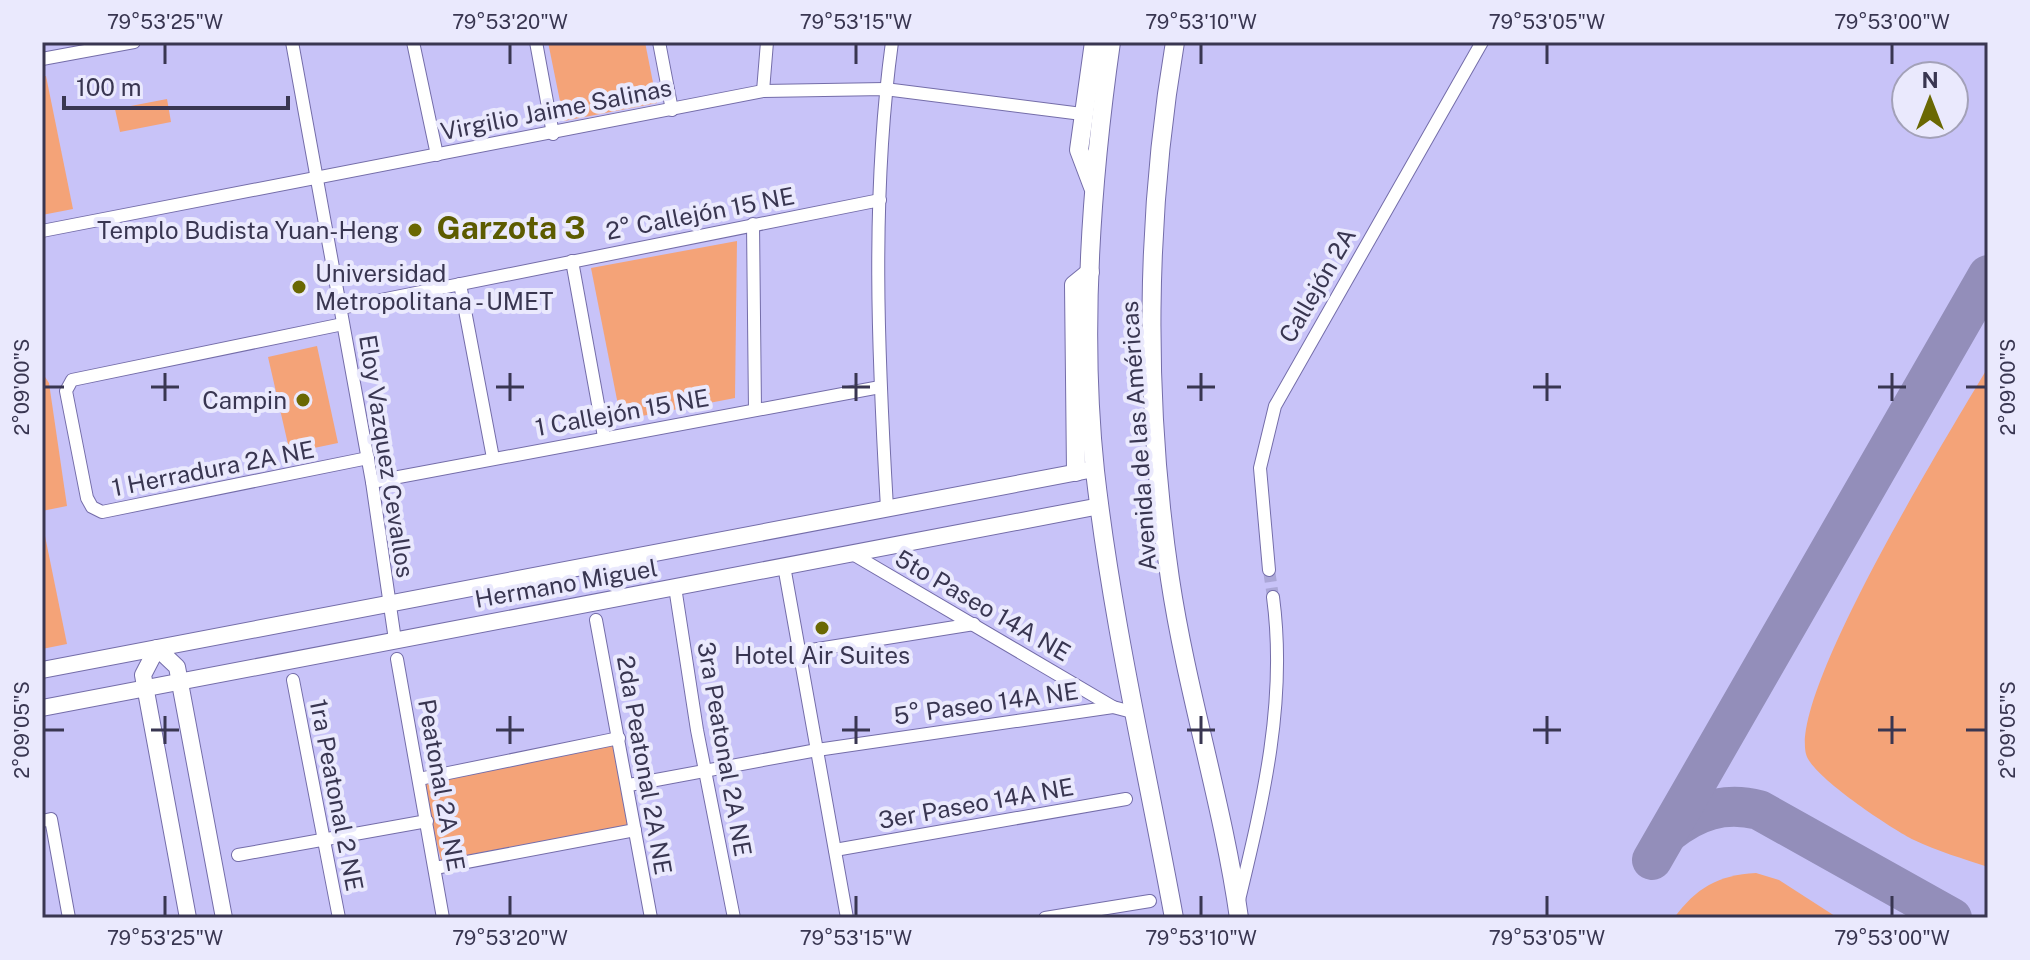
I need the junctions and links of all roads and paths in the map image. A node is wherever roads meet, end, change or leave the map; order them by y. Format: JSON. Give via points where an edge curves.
{"nodes":[{"id":1,"x":134,"y":42,"type":"edge"},
{"id":2,"x":292,"y":42,"type":"edge"},
{"id":3,"x":413,"y":42,"type":"edge"},
{"id":4,"x":536,"y":42,"type":"edge"},
{"id":5,"x":659,"y":42,"type":"edge"},
{"id":6,"x":767,"y":42,"type":"edge"},
{"id":7,"x":892,"y":42,"type":"edge"},
{"id":8,"x":1094,"y":42,"type":"edge"},
{"id":9,"x":1111,"y":42,"type":"edge"},
{"id":10,"x":1175,"y":42,"type":"edge"},
{"id":11,"x":1482,"y":42,"type":"edge"},
{"id":12,"x":42,"y":59,"type":"edge"},
{"id":13,"x":885,"y":89,"type":"junction"},
{"id":14,"x":763,"y":91,"type":"junction"},
{"id":15,"x":672,"y":110,"type":"junction"},
{"id":16,"x":1082,"y":114,"type":"junction"},
{"id":17,"x":553,"y":134,"type":"junction"},
{"id":18,"x":437,"y":155,"type":"junction"},
{"id":19,"x":317,"y":177,"type":"junction"},
{"id":20,"x":1095,"y":191,"type":"junction"},
{"id":21,"x":880,"y":200,"type":"junction"},
{"id":22,"x":753,"y":224,"type":"junction"},
{"id":23,"x":42,"y":231,"type":"edge"},
{"id":24,"x":572,"y":261,"type":"junction"},
{"id":25,"x":460,"y":284,"type":"junction"},
{"id":26,"x":341,"y":308,"type":"junction"},
{"id":27,"x":343,"y":324,"type":"junction"},
{"id":28,"x":880,"y":387,"type":"junction"},
{"id":29,"x":755,"y":410,"type":"junction"},
{"id":30,"x":604,"y":437,"type":"junction"},
{"id":31,"x":368,"y":458,"type":"junction"},
{"id":32,"x":493,"y":458,"type":"junction"},
{"id":33,"x":1086,"y":471,"type":"junction"},
{"id":34,"x":372,"y":482,"type":"junction"},
{"id":35,"x":1100,"y":506,"type":"junction"},
{"id":36,"x":887,"y":508,"type":"junction"},
{"id":37,"x":851,"y":553,"type":"junction"},
{"id":38,"x":784,"y":566,"type":"junction"},
{"id":39,"x":1269,"y":570,"type":"tunnel mouth"},
{"id":40,"x":675,"y":587,"type":"junction"},
{"id":41,"x":1273,"y":597,"type":"tunnel mouth"},
{"id":42,"x":388,"y":604,"type":"junction"},
{"id":43,"x":596,"y":620,"type":"dead end"},
{"id":44,"x":974,"y":624,"type":"junction"},
{"id":45,"x":395,"y":640,"type":"junction"},
{"id":46,"x":157,"y":648,"type":"junction"},
{"id":47,"x":799,"y":652,"type":"junction"},
{"id":48,"x":397,"y":659,"type":"dead end"},
{"id":49,"x":42,"y":670,"type":"edge"},
{"id":50,"x":293,"y":680,"type":"dead end"},
{"id":51,"x":180,"y":681,"type":"junction"},
{"id":52,"x":145,"y":688,"type":"junction"},
{"id":53,"x":1113,"y":707,"type":"junction"},
{"id":54,"x":42,"y":708,"type":"edge"},
{"id":55,"x":1136,"y":713,"type":"junction"},
{"id":56,"x":619,"y":738,"type":"junction"},
{"id":57,"x":817,"y":750,"type":"junction"},
{"id":58,"x":705,"y":771,"type":"junction"},
{"id":59,"x":419,"y":779,"type":"junction"},
{"id":60,"x":629,"y":785,"type":"junction"},
{"id":61,"x":1126,"y":799,"type":"dead end"},
{"id":62,"x":47,"y":820,"type":"edge"},
{"id":63,"x":427,"y":821,"type":"junction"},
{"id":64,"x":635,"y":830,"type":"junction"},
{"id":65,"x":324,"y":840,"type":"junction"},
{"id":66,"x":835,"y":850,"type":"junction"},
{"id":67,"x":238,"y":855,"type":"dead end"},
{"id":68,"x":435,"y":868,"type":"junction"},
{"id":69,"x":1150,"y":901,"type":"dead end"},
{"id":70,"x":1238,"y":913,"type":"edge"},
{"id":71,"x":69,"y":918,"type":"edge"},
{"id":72,"x":188,"y":918,"type":"edge"},
{"id":73,"x":224,"y":918,"type":"edge"},
{"id":74,"x":339,"y":918,"type":"edge"},
{"id":75,"x":443,"y":918,"type":"edge"},
{"id":76,"x":651,"y":918,"type":"edge"},
{"id":77,"x":734,"y":918,"type":"edge"},
{"id":78,"x":847,"y":918,"type":"edge"},
{"id":79,"x":1045,"y":918,"type":"edge"},
{"id":80,"x":1174,"y":918,"type":"edge"}],
"edges":[{"from":1,"to":12,"type":"street"},
{"from":2,"to":19,"type":"street","name":"Eloy Vazquez Cevallos"},
{"from":3,"to":18,"type":"street"},
{"from":4,"to":17,"type":"street"},
{"from":5,"to":15,"type":"street"},
{"from":6,"to":14,"type":"street"},
{"from":7,"to":13,"type":"street"},
{"from":8,"to":16,"type":"main road"},
{"from":9,"to":20,"type":"main road"},
{"from":10,"to":70,"type":"main road","name":"Avenida de las Américas","via":[[1154,250],[1156,430],[1178,623]]},
{"from":11,"to":39,"type":"street","name":"Callejón 2A","via":[[1275,406],[1262,449],[1260,494]]},
{"from":13,"to":14,"type":"street","name":"Virgilio Jaime Salinas"},
{"from":13,"to":16,"type":"street","name":"Virgilio Jaime Salinas"},
{"from":13,"to":21,"type":"street"},
{"from":14,"to":15,"type":"street","name":"Virgilio Jaime Salinas"},
{"from":15,"to":17,"type":"street","name":"Virgilio Jaime Salinas"},
{"from":16,"to":20,"type":"main road","via":[[1079,150]]},
{"from":17,"to":18,"type":"street","name":"Virgilio Jaime Salinas"},
{"from":18,"to":19,"type":"street","name":"Virgilio Jaime Salinas"},
{"from":19,"to":23,"type":"street","name":"Virgilio Jaime Salinas"},
{"from":19,"to":26,"type":"street","name":"Eloy Vazquez Cevallos"},
{"from":20,"to":33,"type":"main road","name":"Avenida de las Américas","via":[[1090,272],[1074,285]]},
{"from":21,"to":22,"type":"street","name":"2° Callejón 15 NE"},
{"from":21,"to":28,"type":"street"},
{"from":22,"to":24,"type":"street","name":"2° Callejón 15 NE"},
{"from":22,"to":29,"type":"street"},
{"from":24,"to":25,"type":"street","name":"2° Callejón 15 NE"},
{"from":24,"to":30,"type":"street"},
{"from":25,"to":26,"type":"street","name":"2° Callejón 15 NE"},
{"from":25,"to":32,"type":"street"},
{"from":26,"to":27,"type":"street","name":"Eloy Vazquez Cevallos"},
{"from":27,"to":31,"type":"street","name":"Eloy Vazquez Cevallos"},
{"from":27,"to":31,"type":"street","name":"1 Herradura 2A NE","via":[[72,380],[66,391],[87,498],[102,512]]},
{"from":28,"to":29,"type":"street","name":"1 Callejón 15 NE"},
{"from":28,"to":36,"type":"street"},
{"from":29,"to":30,"type":"street","name":"1 Callejón 15 NE"},
{"from":30,"to":32,"type":"street","name":"1 Callejón 15 NE"},
{"from":31,"to":34,"type":"street","name":"Eloy Vazquez Cevallos"},
{"from":32,"to":34,"type":"street","name":"1 Callejón 15 NE"},
{"from":33,"to":35,"type":"main road","name":"Avenida de las Américas"},
{"from":33,"to":36,"type":"street","name":"Hermano Miguel"},
{"from":34,"to":42,"type":"street","name":"Eloy Vazquez Cevallos"},
{"from":35,"to":37,"type":"street","name":"Hermano Miguel"},
{"from":35,"to":55,"type":"main road","name":"Avenida de las Américas"},
{"from":36,"to":42,"type":"street","name":"Hermano Miguel"},
{"from":37,"to":38,"type":"street","name":"Hermano Miguel"},
{"from":37,"to":44,"type":"street","name":"5to Paseo 14A NE"},
{"from":38,"to":40,"type":"street","name":"Hermano Miguel"},
{"from":38,"to":47,"type":"street"},
{"from":40,"to":45,"type":"street","name":"Hermano Miguel"},
{"from":40,"to":58,"type":"street","name":"3ra Peatonal 2A NE"},
{"from":41,"to":70,"type":"street","via":[[1279,660],[1273,740]]},
{"from":42,"to":45,"type":"street","name":"Eloy Vazquez Cevallos"},
{"from":42,"to":46,"type":"street","name":"Hermano Miguel"},
{"from":43,"to":56,"type":"street","name":"2da Peatonal 2A NE"},
{"from":44,"to":47,"type":"street"},
{"from":44,"to":53,"type":"street","name":"5to Paseo 14A NE"},
{"from":45,"to":51,"type":"street","name":"Hermano Miguel"},
{"from":46,"to":49,"type":"street","name":"Hermano Miguel"},
{"from":46,"to":51,"type":"street","via":[[177,667]]},
{"from":46,"to":52,"type":"street","via":[[143,675]]},
{"from":47,"to":57,"type":"street"},
{"from":48,"to":59,"type":"street","name":"Peatonal 2A NE"},
{"from":50,"to":65,"type":"street","name":"1ra Peatonal 2 NE"},
{"from":51,"to":52,"type":"street","name":"Hermano Miguel"},
{"from":51,"to":73,"type":"street"},
{"from":52,"to":54,"type":"street","name":"Hermano Miguel"},
{"from":52,"to":72,"type":"street"},
{"from":53,"to":55,"type":"street","name":"5to Paseo 14A NE"},
{"from":53,"to":57,"type":"street","name":"5° Paseo 14A NE"},
{"from":55,"to":80,"type":"main road","name":"Avenida de las Américas"},
{"from":56,"to":59,"type":"street"},
{"from":56,"to":60,"type":"street","name":"2da Peatonal 2A NE"},
{"from":57,"to":58,"type":"street","name":"5° Paseo 14A NE"},
{"from":57,"to":66,"type":"street"},
{"from":58,"to":60,"type":"street","name":"5° Paseo 14A NE"},
{"from":58,"to":77,"type":"street","name":"3ra Peatonal 2A NE"},
{"from":59,"to":63,"type":"street","name":"Peatonal 2A NE"},
{"from":60,"to":64,"type":"street","name":"2da Peatonal 2A NE"},
{"from":61,"to":66,"type":"street","name":"3er Paseo 14A NE"},
{"from":62,"to":71,"type":"street"},
{"from":63,"to":65,"type":"street"},
{"from":63,"to":68,"type":"street","name":"Peatonal 2A NE"},
{"from":64,"to":68,"type":"street"},
{"from":64,"to":76,"type":"street","name":"2da Peatonal 2A NE"},
{"from":65,"to":67,"type":"street"},
{"from":65,"to":74,"type":"street","name":"1ra Peatonal 2 NE"},
{"from":66,"to":78,"type":"street"},
{"from":68,"to":75,"type":"street","name":"Peatonal 2A NE"},
{"from":69,"to":79,"type":"street"}]}
